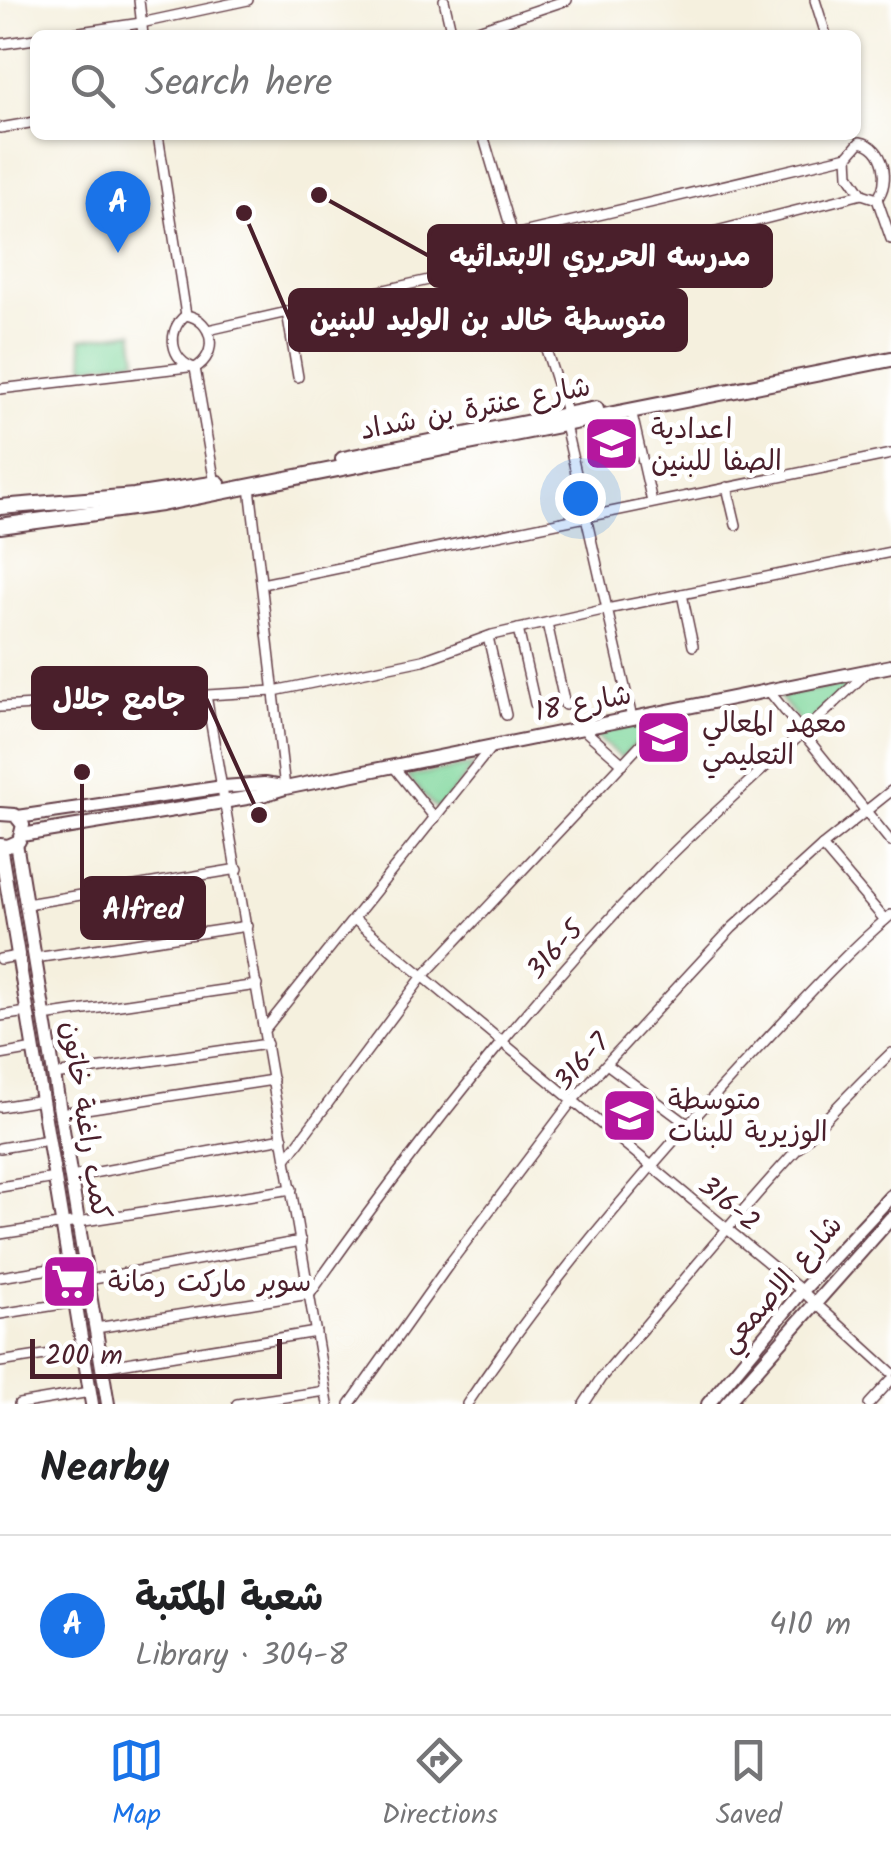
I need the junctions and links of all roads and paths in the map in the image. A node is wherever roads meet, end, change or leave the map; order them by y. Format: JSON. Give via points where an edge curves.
{"nodes":[{"id":1,"x":139,"y":0,"type":"edge"},
{"id":2,"x":248,"y":0,"type":"edge"},
{"id":3,"x":444,"y":0,"type":"edge"},
{"id":4,"x":567,"y":0,"type":"edge"},
{"id":5,"x":815,"y":0,"type":"edge"},
{"id":6,"x":141,"y":23,"type":"junction"},
{"id":7,"x":94,"y":30,"type":"edge"},
{"id":8,"x":142,"y":30,"type":"edge"},
{"id":9,"x":451,"y":30,"type":"edge"},
{"id":10,"x":478,"y":30,"type":"edge"},
{"id":11,"x":824,"y":30,"type":"edge"},
{"id":12,"x":30,"y":39,"type":"edge"},
{"id":13,"x":0,"y":44,"type":"edge"},
{"id":14,"x":30,"y":123,"type":"edge"},
{"id":15,"x":0,"y":128,"type":"edge"},
{"id":16,"x":159,"y":140,"type":"edge"},
{"id":17,"x":484,"y":140,"type":"edge"},
{"id":18,"x":860,"y":142,"type":"joint"},
{"id":19,"x":848,"y":156,"type":"junction"},
{"id":20,"x":889,"y":166,"type":"edge"},
{"id":21,"x":862,"y":194,"type":"junction"},
{"id":22,"x":877,"y":199,"type":"junction"},
{"id":23,"x":515,"y":233,"type":"junction"},
{"id":24,"x":891,"y":239,"type":"edge"},
{"id":25,"x":499,"y":264,"type":"junction"},
{"id":26,"x":528,"y":281,"type":"junction"},
{"id":27,"x":287,"y":312,"type":"junction"},
{"id":28,"x":186,"y":316,"type":"junction"},
{"id":29,"x":208,"y":330,"type":"junction"},
{"id":30,"x":891,"y":349,"type":"edge"},
{"id":31,"x":891,"y":359,"type":"edge"},
{"id":32,"x":191,"y":368,"type":"junction"},
{"id":33,"x":298,"y":377,"type":"dead end"},
{"id":34,"x":0,"y":389,"type":"edge"},
{"id":35,"x":631,"y":410,"type":"junction"},
{"id":36,"x":566,"y":420,"type":"junction"},
{"id":37,"x":891,"y":454,"type":"edge"},
{"id":38,"x":215,"y":484,"type":"junction"},
{"id":39,"x":250,"y":487,"type":"junction"},
{"id":40,"x":727,"y":487,"type":"junction"},
{"id":41,"x":0,"y":499,"type":"edge"},
{"id":42,"x":652,"y":502,"type":"junction"},
{"id":43,"x":0,"y":508,"type":"edge"},
{"id":44,"x":68,"y":511,"type":"junction"},
{"id":45,"x":586,"y":516,"type":"junction"},
{"id":46,"x":736,"y":525,"type":"dead end"},
{"id":47,"x":0,"y":526,"type":"edge"},
{"id":48,"x":0,"y":534,"type":"edge"},
{"id":49,"x":891,"y":552,"type":"edge"},
{"id":50,"x":262,"y":584,"type":"junction"},
{"id":51,"x":682,"y":594,"type":"junction"},
{"id":52,"x":607,"y":609,"type":"junction"},
{"id":53,"x":546,"y":623,"type":"junction"},
{"id":54,"x":518,"y":629,"type":"junction"},
{"id":55,"x":488,"y":636,"type":"junction"},
{"id":56,"x":693,"y":646,"type":"dead end"},
{"id":57,"x":891,"y":666,"type":"edge"},
{"id":58,"x":870,"y":670,"type":"junction"},
{"id":59,"x":768,"y":690,"type":"junction"},
{"id":60,"x":274,"y":691,"type":"junction"},
{"id":61,"x":206,"y":695,"type":"junction"},
{"id":62,"x":534,"y":704,"type":"dead end"},
{"id":63,"x":565,"y":704,"type":"dead end"},
{"id":64,"x":0,"y":706,"type":"edge"},
{"id":65,"x":672,"y":710,"type":"junction"},
{"id":66,"x":506,"y":715,"type":"dead end"},
{"id":67,"x":632,"y":718,"type":"junction"},
{"id":68,"x":582,"y":728,"type":"junction"},
{"id":69,"x":803,"y":736,"type":"junction"},
{"id":70,"x":492,"y":746,"type":"junction"},
{"id":71,"x":622,"y":764,"type":"junction"},
{"id":72,"x":393,"y":766,"type":"junction"},
{"id":73,"x":223,"y":787,"type":"junction"},
{"id":74,"x":285,"y":788,"type":"junction"},
{"id":75,"x":891,"y":791,"type":"edge"},
{"id":76,"x":226,"y":802,"type":"junction"},
{"id":77,"x":1,"y":809,"type":"edge"},
{"id":78,"x":866,"y":812,"type":"junction"},
{"id":79,"x":18,"y":817,"type":"junction"},
{"id":80,"x":435,"y":818,"type":"junction"},
{"id":81,"x":19,"y":839,"type":"junction"},
{"id":82,"x":891,"y":842,"type":"edge"},
{"id":83,"x":0,"y":846,"type":"edge"},
{"id":84,"x":822,"y":846,"type":"junction"},
{"id":85,"x":238,"y":869,"type":"junction"},
{"id":86,"x":5,"y":903,"type":"edge"},
{"id":87,"x":26,"y":904,"type":"junction"},
{"id":88,"x":888,"y":917,"type":"edge"},
{"id":89,"x":354,"y":919,"type":"junction"},
{"id":90,"x":247,"y":926,"type":"junction"},
{"id":91,"x":18,"y":956,"type":"junction"},
{"id":92,"x":35,"y":958,"type":"junction"},
{"id":93,"x":0,"y":959,"type":"edge"},
{"id":94,"x":423,"y":976,"type":"junction"},
{"id":95,"x":257,"y":984,"type":"junction"},
{"id":96,"x":28,"y":1012,"type":"junction"},
{"id":97,"x":0,"y":1016,"type":"edge"},
{"id":98,"x":44,"y":1016,"type":"junction"},
{"id":99,"x":265,"y":1030,"type":"junction"},
{"id":100,"x":500,"y":1041,"type":"junction"},
{"id":101,"x":267,"y":1044,"type":"junction"},
{"id":102,"x":34,"y":1049,"type":"junction"},
{"id":103,"x":0,"y":1054,"type":"edge"},
{"id":104,"x":891,"y":1054,"type":"edge"},
{"id":105,"x":608,"y":1065,"type":"junction"},
{"id":106,"x":54,"y":1074,"type":"junction"},
{"id":107,"x":273,"y":1080,"type":"junction"},
{"id":108,"x":42,"y":1100,"type":"junction"},
{"id":109,"x":572,"y":1101,"type":"junction"},
{"id":110,"x":0,"y":1106,"type":"edge"},
{"id":111,"x":60,"y":1112,"type":"junction"},
{"id":112,"x":687,"y":1124,"type":"junction"},
{"id":113,"x":283,"y":1138,"type":"junction"},
{"id":114,"x":48,"y":1140,"type":"junction"},
{"id":115,"x":0,"y":1148,"type":"edge"},
{"id":116,"x":287,"y":1158,"type":"junction"},
{"id":117,"x":651,"y":1167,"type":"junction"},
{"id":118,"x":71,"y":1177,"type":"junction"},
{"id":119,"x":55,"y":1178,"type":"junction"},
{"id":120,"x":0,"y":1187,"type":"edge"},
{"id":121,"x":292,"y":1189,"type":"junction"},
{"id":122,"x":891,"y":1196,"type":"edge"},
{"id":123,"x":891,"y":1218,"type":"edge"},
{"id":124,"x":78,"y":1220,"type":"junction"},
{"id":125,"x":62,"y":1223,"type":"junction"},
{"id":126,"x":728,"y":1231,"type":"junction"},
{"id":127,"x":0,"y":1234,"type":"edge"},
{"id":128,"x":301,"y":1241,"type":"junction"},
{"id":129,"x":69,"y":1266,"type":"junction"},
{"id":130,"x":0,"y":1277,"type":"edge"},
{"id":131,"x":88,"y":1280,"type":"junction"},
{"id":132,"x":802,"y":1291,"type":"junction"},
{"id":133,"x":310,"y":1294,"type":"junction"},
{"id":134,"x":75,"y":1302,"type":"junction"},
{"id":135,"x":815,"y":1303,"type":"junction"},
{"id":136,"x":0,"y":1314,"type":"edge"},
{"id":137,"x":96,"y":1328,"type":"junction"},
{"id":138,"x":316,"y":1332,"type":"junction"},
{"id":139,"x":83,"y":1349,"type":"junction"},
{"id":140,"x":0,"y":1362,"type":"edge"},
{"id":141,"x":102,"y":1366,"type":"junction"},
{"id":142,"x":891,"y":1372,"type":"edge"},
{"id":143,"x":891,"y":1380,"type":"edge"},
{"id":144,"x":326,"y":1391,"type":"junction"},
{"id":145,"x":91,"y":1398,"type":"edge"},
{"id":146,"x":19,"y":1404,"type":"edge"},
{"id":147,"x":108,"y":1404,"type":"edge"},
{"id":148,"x":237,"y":1404,"type":"edge"},
{"id":149,"x":328,"y":1404,"type":"edge"},
{"id":150,"x":350,"y":1404,"type":"edge"},
{"id":151,"x":467,"y":1404,"type":"edge"},
{"id":152,"x":584,"y":1404,"type":"edge"},
{"id":153,"x":708,"y":1404,"type":"edge"},
{"id":154,"x":726,"y":1404,"type":"edge"},
{"id":155,"x":869,"y":1404,"type":"edge"}],
"edges":[{"from":1,"to":6,"type":"street"},
{"from":2,"to":6,"type":"street"},
{"from":3,"to":9,"type":"street"},
{"from":4,"to":10,"type":"street"},
{"from":5,"to":11,"type":"street"},
{"from":6,"to":7,"type":"street"},
{"from":6,"to":8,"type":"street"},
{"from":12,"to":13,"type":"street"},
{"from":14,"to":15,"type":"street"},
{"from":16,"to":28,"type":"street"},
{"from":17,"to":23,"type":"street"},
{"from":18,"to":19,"type":"street"},
{"from":18,"to":20,"type":"street","via":[[878,150]]},
{"from":19,"to":21,"type":"street","via":[[849,175]]},
{"from":19,"to":23,"type":"street"},
{"from":20,"to":22,"type":"street","via":[[887,187]]},
{"from":21,"to":22,"type":"street"},
{"from":21,"to":26,"type":"street"},
{"from":22,"to":24,"type":"street"},
{"from":23,"to":25,"type":"street","via":[[498,243]]},
{"from":23,"to":26,"type":"street","via":[[533,255]]},
{"from":25,"to":26,"type":"street","via":[[512,282]]},
{"from":25,"to":27,"type":"street"},
{"from":26,"to":36,"type":"street"},
{"from":27,"to":29,"type":"street"},
{"from":27,"to":33,"type":"street"},
{"from":28,"to":29,"type":"street"},
{"from":28,"to":32,"type":"street","via":[[173,343]]},
{"from":29,"to":32,"type":"street","via":[[209,354]]},
{"from":30,"to":36,"type":"main road","name":"شارع عنترة بن شداد"},
{"from":31,"to":35,"type":"main road","name":"شارع عنترة بن شداد"},
{"from":32,"to":34,"type":"street"},
{"from":32,"to":38,"type":"street"},
{"from":35,"to":36,"type":"main road","name":"شارع عنترة بن شداد"},
{"from":35,"to":42,"type":"street"},
{"from":36,"to":38,"type":"main road","name":"شارع عنترة بن شداد"},
{"from":36,"to":39,"type":"main road","name":"شارع عنترة بن شداد"},
{"from":36,"to":45,"type":"street"},
{"from":37,"to":40,"type":"street"},
{"from":38,"to":44,"type":"main road","name":"شارع عنترة بن شداد"},
{"from":39,"to":44,"type":"main road","name":"شارع عنترة بن شداد"},
{"from":39,"to":50,"type":"street"},
{"from":40,"to":42,"type":"street"},
{"from":40,"to":46,"type":"street"},
{"from":41,"to":44,"type":"main road"},
{"from":42,"to":45,"type":"street"},
{"from":43,"to":44,"type":"main road"},
{"from":44,"to":47,"type":"main road"},
{"from":44,"to":48,"type":"main road"},
{"from":45,"to":50,"type":"street"},
{"from":45,"to":52,"type":"street"},
{"from":49,"to":51,"type":"street"},
{"from":50,"to":60,"type":"street"},
{"from":51,"to":52,"type":"street"},
{"from":51,"to":56,"type":"street"},
{"from":52,"to":53,"type":"street"},
{"from":52,"to":67,"type":"street"},
{"from":53,"to":54,"type":"street"},
{"from":53,"to":63,"type":"street"},
{"from":54,"to":55,"type":"street"},
{"from":54,"to":62,"type":"street"},
{"from":55,"to":60,"type":"street","via":[[439,656]]},
{"from":55,"to":66,"type":"street"},
{"from":57,"to":58,"type":"street","name":"شارع 18"},
{"from":58,"to":59,"type":"street","name":"شارع 18"},
{"from":58,"to":69,"type":"street","name":"316-5"},
{"from":59,"to":65,"type":"street","name":"شارع 18"},
{"from":59,"to":69,"type":"street"},
{"from":60,"to":61,"type":"street"},
{"from":60,"to":74,"type":"street"},
{"from":61,"to":64,"type":"street"},
{"from":61,"to":73,"type":"street"},
{"from":65,"to":67,"type":"street","name":"شارع 18"},
{"from":65,"to":71,"type":"street"},
{"from":67,"to":68,"type":"street","name":"شارع 18"},
{"from":68,"to":70,"type":"street","name":"شارع 18"},
{"from":68,"to":71,"type":"street"},
{"from":69,"to":78,"type":"street"},
{"from":69,"to":100,"type":"street","name":"316-5","via":[[661,866]]},
{"from":70,"to":72,"type":"street","name":"شارع 18"},
{"from":70,"to":80,"type":"street"},
{"from":71,"to":94,"type":"street"},
{"from":72,"to":74,"type":"street","name":"شارع 18"},
{"from":72,"to":80,"type":"street"},
{"from":73,"to":74,"type":"street","name":"شارع 18"},
{"from":73,"to":76,"type":"street"},
{"from":73,"to":79,"type":"street","name":"شارع 18"},
{"from":74,"to":76,"type":"street","name":"شارع 18"},
{"from":75,"to":78,"type":"street","name":"316-7"},
{"from":76,"to":81,"type":"street","name":"شارع 18"},
{"from":76,"to":85,"type":"street"},
{"from":77,"to":79,"type":"street"},
{"from":78,"to":82,"type":"street"},
{"from":78,"to":84,"type":"street","name":"316-7"},
{"from":79,"to":81,"type":"street","name":"كمب راغبة خاتون"},
{"from":80,"to":89,"type":"street"},
{"from":81,"to":83,"type":"street","name":"شارع 18"},
{"from":81,"to":87,"type":"street","name":"كمب راغبة خاتون"},
{"from":83,"to":86,"type":"street","name":"كمب راغبة خاتون"},
{"from":84,"to":88,"type":"street"},
{"from":84,"to":105,"type":"street","name":"316-7","via":[[732,928]]},
{"from":85,"to":87,"type":"street"},
{"from":85,"to":90,"type":"street"},
{"from":86,"to":91,"type":"street","name":"كمب راغبة خاتون"},
{"from":87,"to":92,"type":"street","name":"كمب راغبة خاتون"},
{"from":88,"to":112,"type":"street"},
{"from":89,"to":94,"type":"street","name":"316-2"},
{"from":89,"to":99,"type":"street"},
{"from":90,"to":92,"type":"street"},
{"from":90,"to":95,"type":"street"},
{"from":91,"to":93,"type":"street"},
{"from":91,"to":96,"type":"street","name":"كمب راغبة خاتون"},
{"from":92,"to":98,"type":"street","name":"كمب راغبة خاتون"},
{"from":94,"to":100,"type":"street","name":"316-2"},
{"from":94,"to":116,"type":"street"},
{"from":95,"to":98,"type":"street"},
{"from":95,"to":99,"type":"street"},
{"from":96,"to":97,"type":"street"},
{"from":96,"to":102,"type":"street","name":"كمب راغبة خاتون"},
{"from":98,"to":106,"type":"street","name":"كمب راغبة خاتون"},
{"from":99,"to":101,"type":"street"},
{"from":100,"to":109,"type":"street","name":"316-2"},
{"from":100,"to":133,"type":"street","name":"316-5"},
{"from":101,"to":106,"type":"street"},
{"from":101,"to":107,"type":"street"},
{"from":102,"to":103,"type":"street"},
{"from":102,"to":108,"type":"street","name":"كمب راغبة خاتون"},
{"from":104,"to":126,"type":"street"},
{"from":105,"to":109,"type":"street","name":"316-7"},
{"from":105,"to":112,"type":"street"},
{"from":106,"to":111,"type":"street","name":"كمب راغبة خاتون"},
{"from":107,"to":111,"type":"street"},
{"from":107,"to":113,"type":"street"},
{"from":108,"to":110,"type":"street"},
{"from":108,"to":114,"type":"street","name":"كمب راغبة خاتون"},
{"from":109,"to":117,"type":"street","name":"316-2"},
{"from":109,"to":150,"type":"street","name":"316-7"},
{"from":111,"to":118,"type":"street","name":"كمب راغبة خاتون"},
{"from":112,"to":117,"type":"street"},
{"from":113,"to":116,"type":"street"},
{"from":113,"to":118,"type":"street"},
{"from":114,"to":115,"type":"street"},
{"from":114,"to":119,"type":"street","name":"كمب راغبة خاتون"},
{"from":116,"to":121,"type":"street"},
{"from":117,"to":126,"type":"street","name":"316-2"},
{"from":117,"to":151,"type":"street"},
{"from":118,"to":124,"type":"street","name":"كمب راغبة خاتون"},
{"from":119,"to":120,"type":"street"},
{"from":119,"to":125,"type":"street","name":"كمب راغبة خاتون"},
{"from":121,"to":124,"type":"street"},
{"from":121,"to":128,"type":"street"},
{"from":122,"to":132,"type":"street","name":"شارع الاصمعي"},
{"from":123,"to":135,"type":"street","name":"شارع الاصمعي"},
{"from":124,"to":125,"type":"street"},
{"from":124,"to":131,"type":"street","name":"كمب راغبة خاتون"},
{"from":125,"to":127,"type":"street"},
{"from":125,"to":129,"type":"street","name":"كمب راغبة خاتون"},
{"from":126,"to":132,"type":"street","name":"316-2"},
{"from":126,"to":152,"type":"street"},
{"from":128,"to":131,"type":"street"},
{"from":128,"to":133,"type":"street"},
{"from":129,"to":130,"type":"street"},
{"from":129,"to":134,"type":"street","name":"كمب راغبة خاتون"},
{"from":131,"to":137,"type":"street","name":"كمب راغبة خاتون"},
{"from":132,"to":135,"type":"street","name":"316-2"},
{"from":132,"to":153,"type":"street","name":"شارع الاصمعي"},
{"from":133,"to":137,"type":"street"},
{"from":133,"to":138,"type":"street"},
{"from":134,"to":136,"type":"street"},
{"from":134,"to":139,"type":"street","name":"كمب راغبة خاتون"},
{"from":135,"to":142,"type":"street","name":"316-2"},
{"from":135,"to":154,"type":"street","name":"شارع الاصمعي"},
{"from":137,"to":141,"type":"street","name":"كمب راغبة خاتون"},
{"from":138,"to":141,"type":"street"},
{"from":138,"to":144,"type":"street"},
{"from":139,"to":140,"type":"street"},
{"from":139,"to":145,"type":"street","name":"كمب راغبة خاتون"},
{"from":141,"to":147,"type":"street","name":"كمب راغبة خاتون"},
{"from":143,"to":155,"type":"street"},
{"from":144,"to":148,"type":"street"},
{"from":144,"to":149,"type":"street"},
{"from":145,"to":146,"type":"street"}]}
